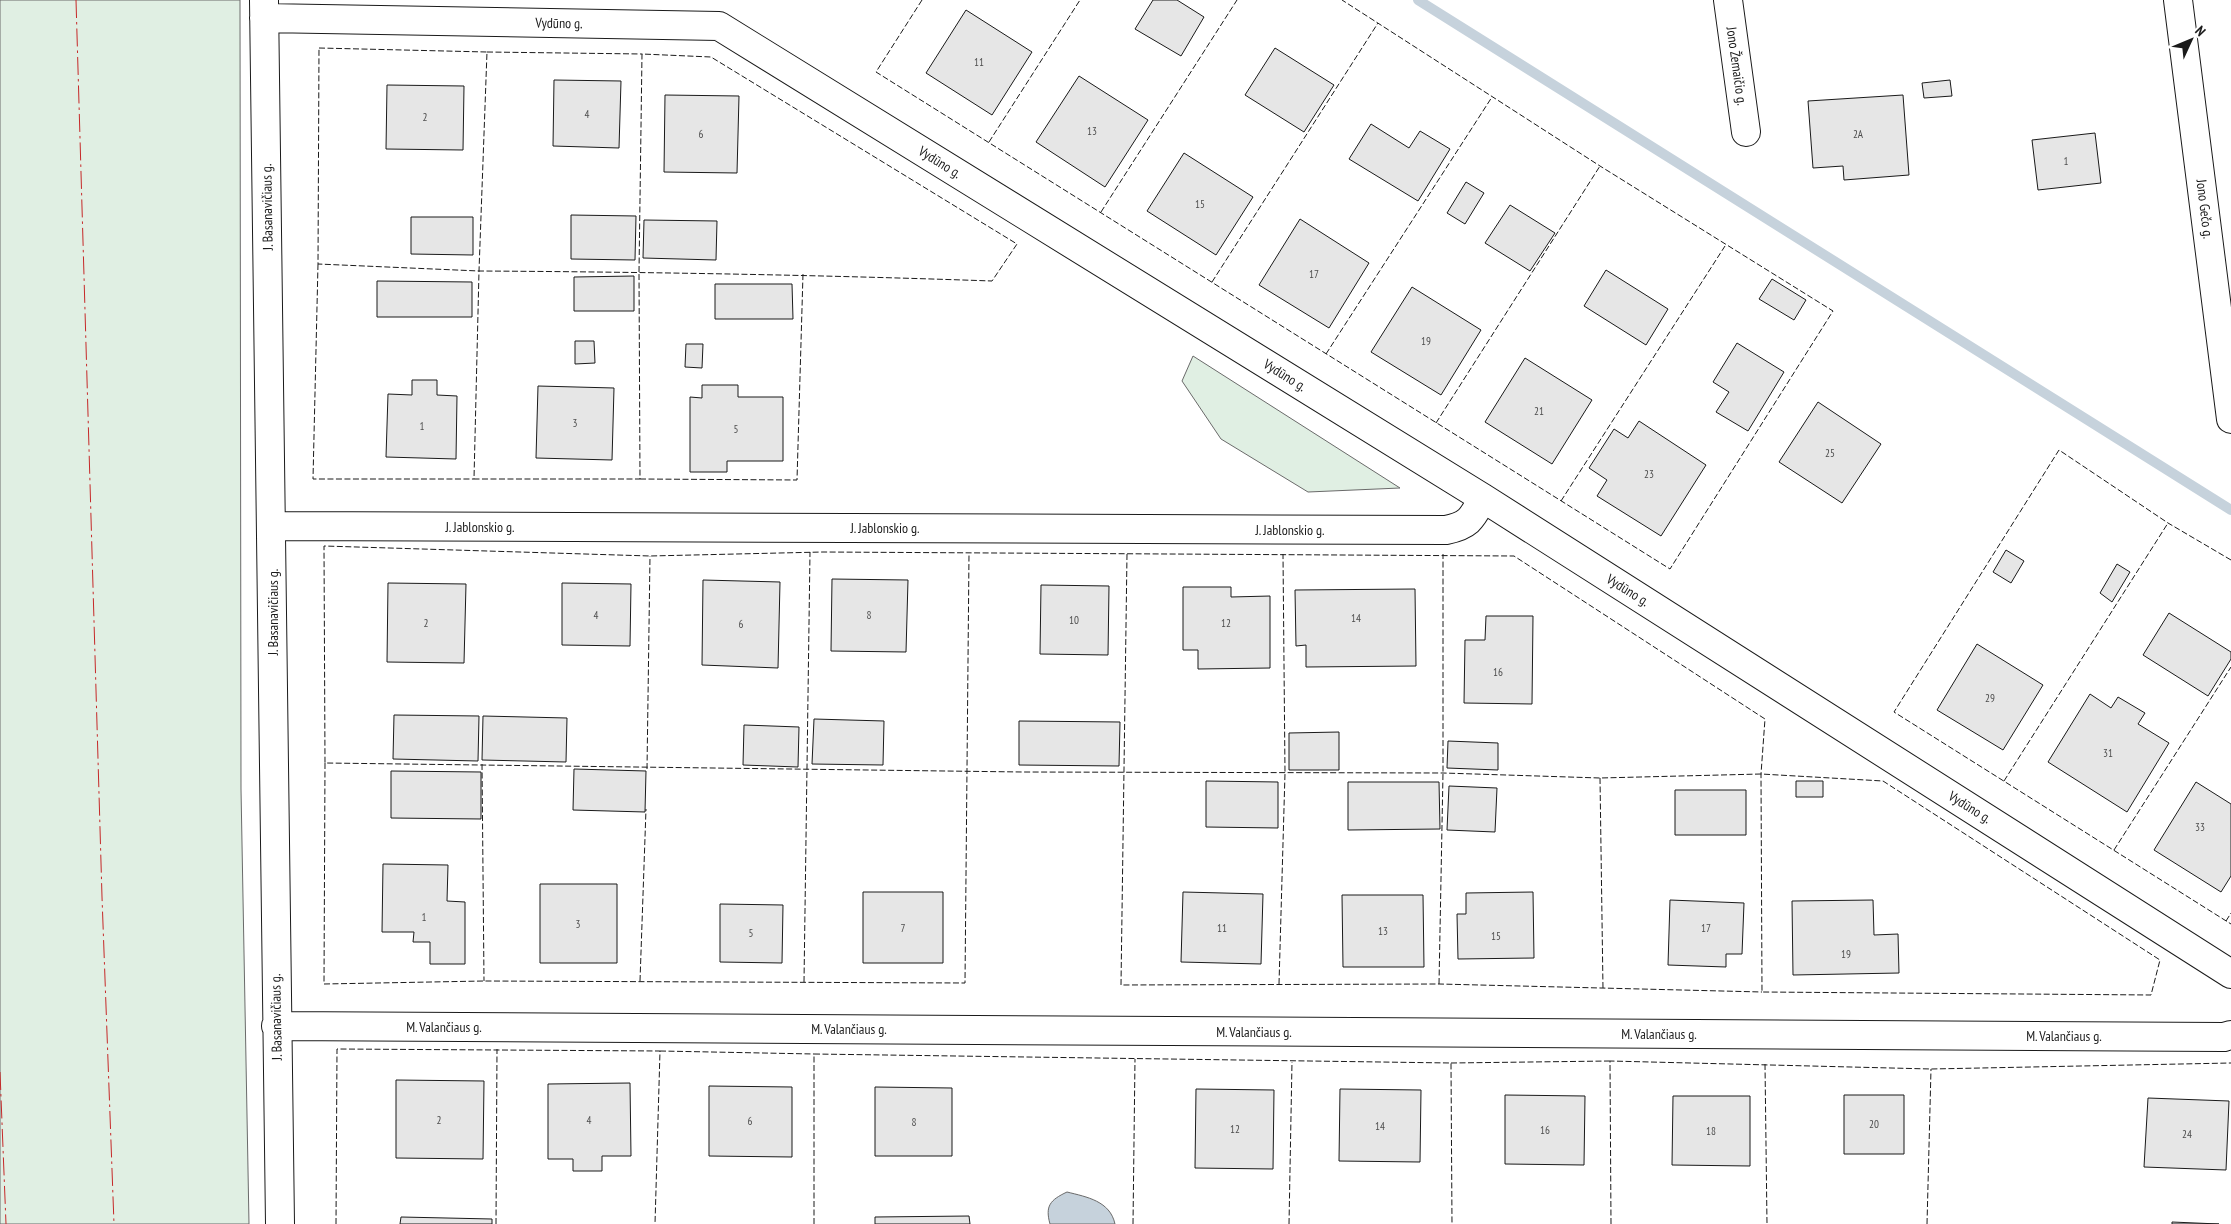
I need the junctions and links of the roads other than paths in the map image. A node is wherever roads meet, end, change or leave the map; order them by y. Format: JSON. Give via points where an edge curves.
{"nodes":[{"id":1,"x":1728,"y":0,"type":"edge"},
{"id":2,"x":2178,"y":0,"type":"edge"},
{"id":3,"x":264,"y":9,"type":"edge"},
{"id":4,"x":1746,"y":132,"type":"dead end"},
{"id":5,"x":2231,"y":419,"type":"edge"},
{"id":6,"x":1483,"y":498,"type":"junction"},
{"id":7,"x":272,"y":526,"type":"junction"},
{"id":8,"x":2231,"y":974,"type":"edge"},
{"id":9,"x":276,"y":1026,"type":"junction"},
{"id":10,"x":2231,"y":1035,"type":"edge"},
{"id":11,"x":280,"y":1224,"type":"edge"}],
"edges":[{"from":1,"to":4,"type":"street","name":"Jono Žemaičio g."},
{"from":2,"to":5,"type":"street","name":"Jono Gečo g."},
{"from":3,"to":6,"type":"street","name":"Vydūno g.","via":[[719,26]]},
{"from":3,"to":7,"type":"street","name":"J. Basanavičiaus g."},
{"from":6,"to":7,"type":"street","name":"J. Jablonskio g.","via":[[1474,515],[1462,527],[1446,530]]},
{"from":6,"to":8,"type":"street","name":"Vydūno g."},
{"from":7,"to":9,"type":"street","name":"J. Basanavičiaus g."},
{"from":9,"to":10,"type":"street","name":"M. Valančiaus g."},
{"from":9,"to":11,"type":"street","name":"J. Basanavičiaus g."}]}
